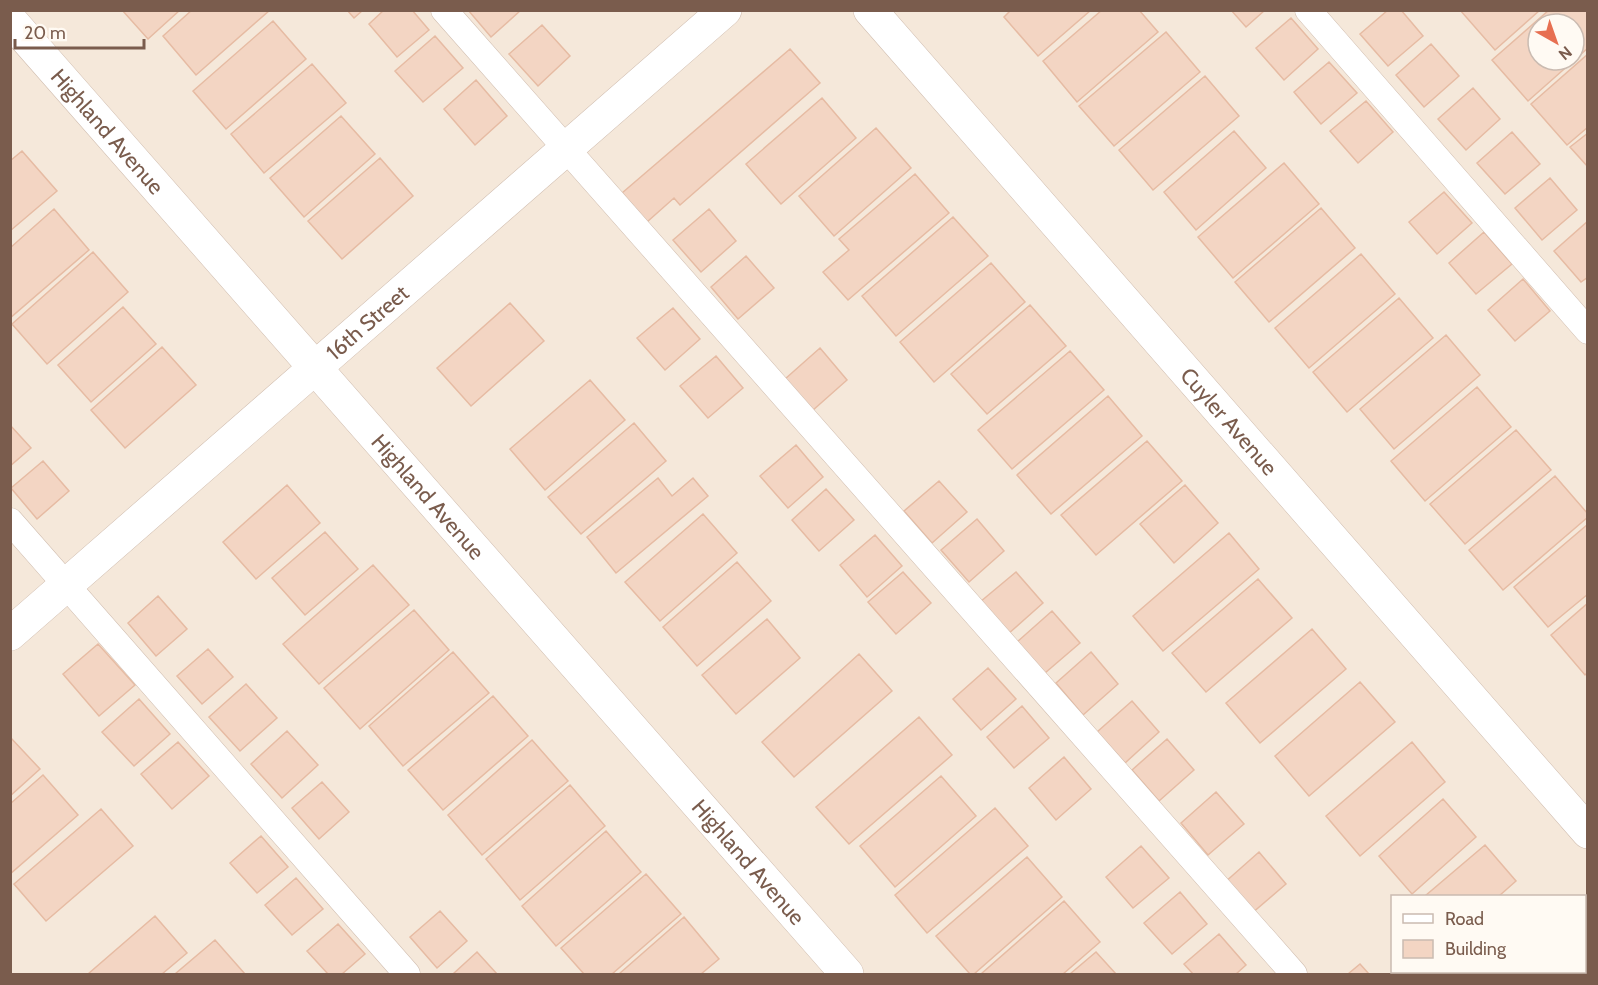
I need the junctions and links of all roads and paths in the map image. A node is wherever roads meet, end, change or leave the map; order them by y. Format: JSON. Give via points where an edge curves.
{"nodes":[{"id":1,"x":444,"y":10,"type":"edge"},
{"id":2,"x":724,"y":10,"type":"edge"},
{"id":3,"x":870,"y":10,"type":"edge"},
{"id":4,"x":1308,"y":10,"type":"edge"},
{"id":5,"x":10,"y":20,"type":"edge"},
{"id":6,"x":566,"y":149,"type":"junction"},
{"id":7,"x":1587,"y":331,"type":"edge"},
{"id":8,"x":315,"y":368,"type":"junction"},
{"id":9,"x":10,"y":521,"type":"edge"},
{"id":10,"x":67,"y":585,"type":"junction"},
{"id":11,"x":10,"y":634,"type":"edge"},
{"id":12,"x":1587,"y":832,"type":"edge"},
{"id":13,"x":407,"y":975,"type":"edge"},
{"id":14,"x":847,"y":975,"type":"edge"},
{"id":15,"x":1294,"y":975,"type":"edge"}],
"edges":[{"from":1,"to":6,"type":"lane"},
{"from":2,"to":6,"type":"street","name":"16th Street"},
{"from":3,"to":12,"type":"street","name":"Cuyler Avenue"},
{"from":4,"to":7,"type":"lane"},
{"from":5,"to":8,"type":"street","name":"Highland Avenue"},
{"from":6,"to":8,"type":"street","name":"16th Street"},
{"from":6,"to":15,"type":"lane"},
{"from":8,"to":10,"type":"street","name":"16th Street"},
{"from":8,"to":14,"type":"street","name":"Highland Avenue"},
{"from":9,"to":10,"type":"lane"},
{"from":10,"to":11,"type":"street","name":"16th Street"},
{"from":10,"to":13,"type":"lane"}]}
